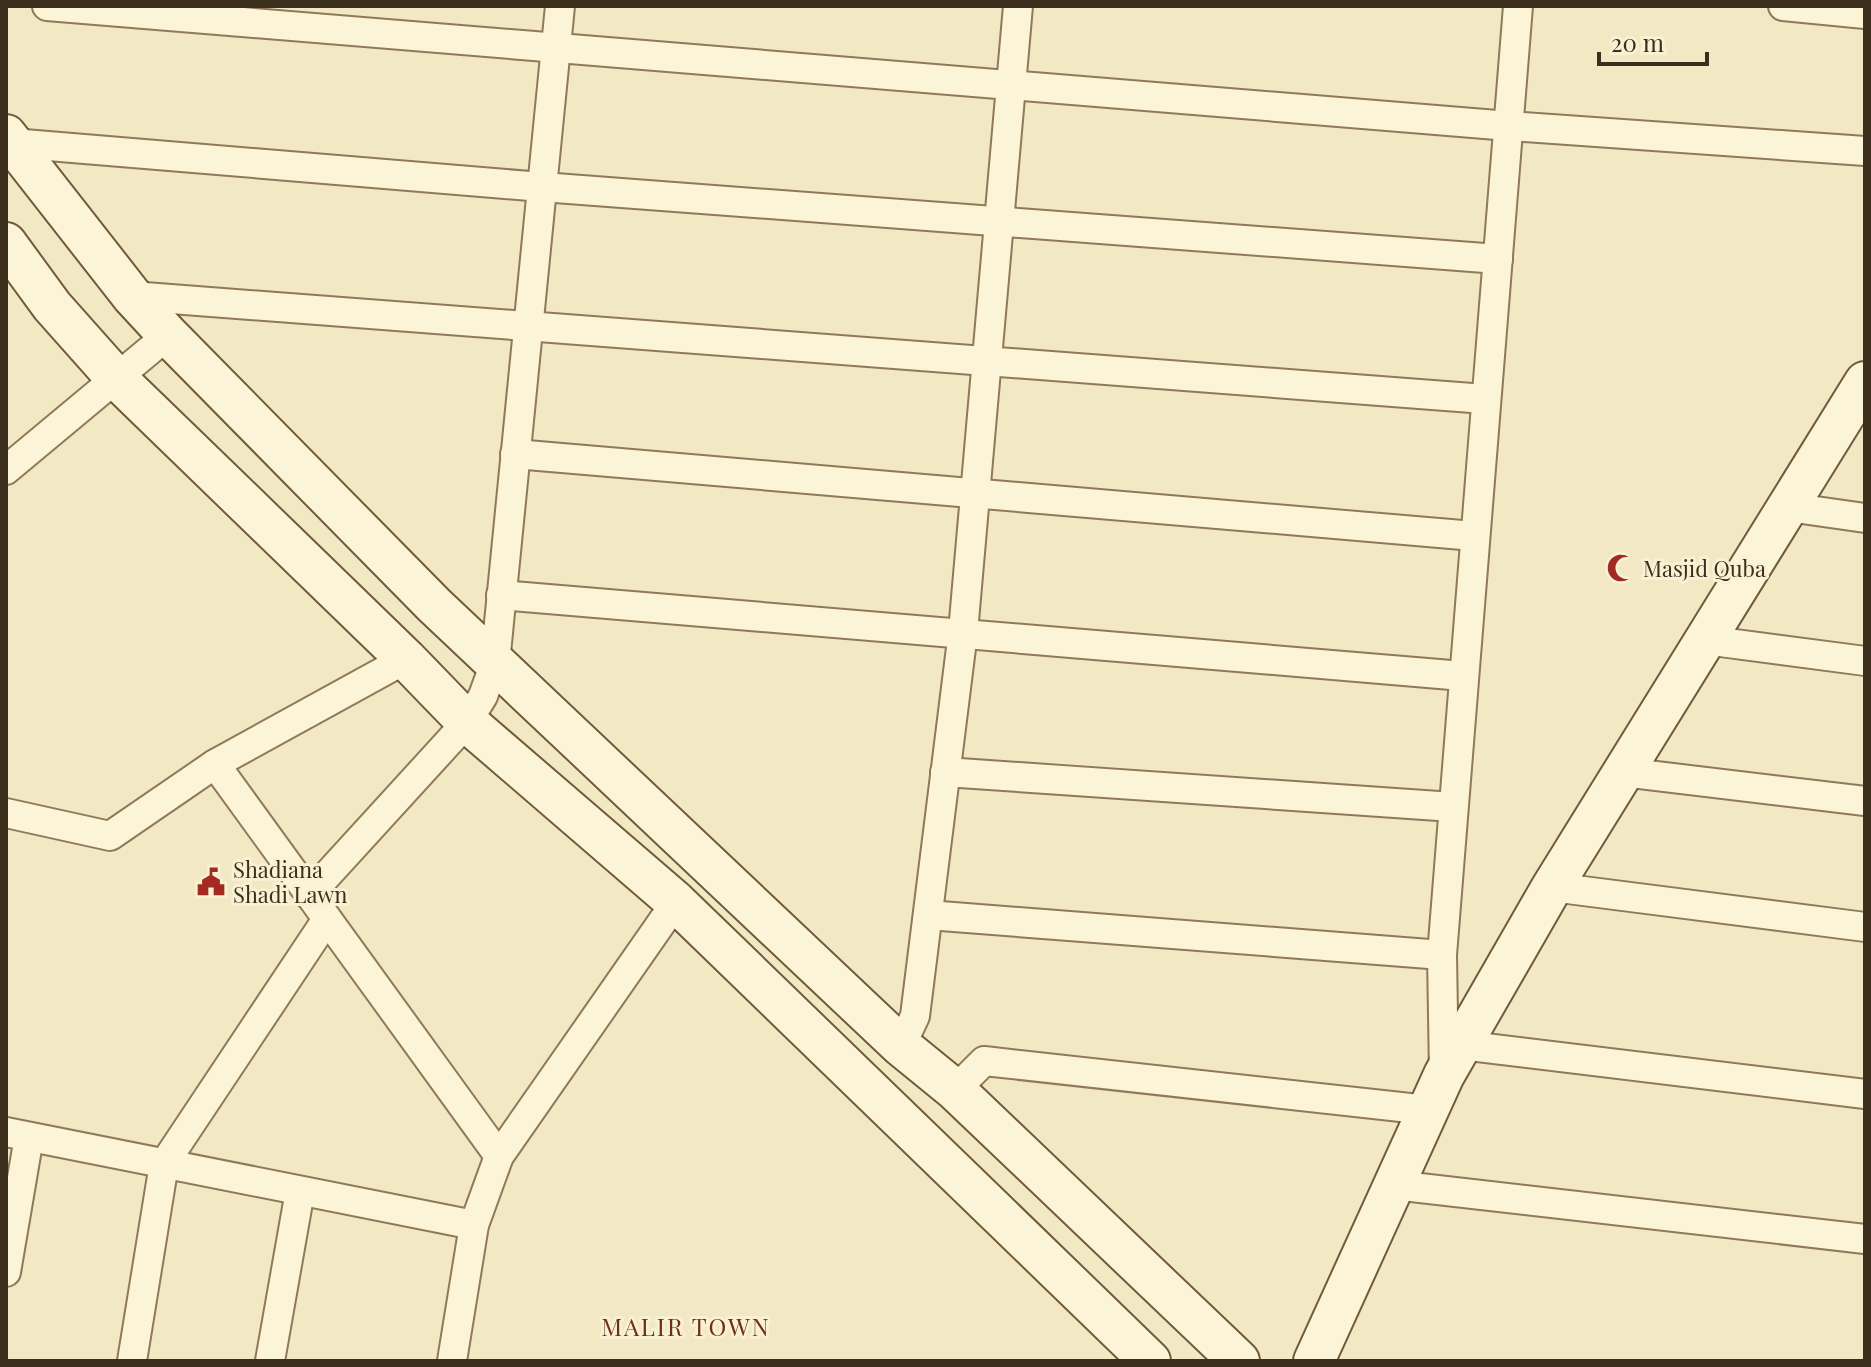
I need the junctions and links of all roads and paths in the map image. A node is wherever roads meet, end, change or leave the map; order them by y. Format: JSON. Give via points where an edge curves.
{"nodes":[{"id":1,"x":47,"y":6,"type":"edge"},
{"id":2,"x":560,"y":6,"type":"edge"},
{"id":3,"x":1018,"y":6,"type":"edge"},
{"id":4,"x":1518,"y":6,"type":"edge"},
{"id":5,"x":1783,"y":6,"type":"edge"},
{"id":6,"x":1865,"y":14,"type":"edge"},
{"id":7,"x":556,"y":48,"type":"junction"},
{"id":8,"x":1011,"y":85,"type":"junction"},
{"id":9,"x":1509,"y":126,"type":"junction"},
{"id":10,"x":9,"y":139,"type":"edge"},
{"id":11,"x":1865,"y":151,"type":"edge"},
{"id":12,"x":542,"y":187,"type":"junction"},
{"id":13,"x":999,"y":222,"type":"junction"},
{"id":14,"x":6,"y":243,"type":"edge"},
{"id":15,"x":1498,"y":259,"type":"junction"},
{"id":16,"x":132,"y":296,"type":"junction"},
{"id":17,"x":528,"y":326,"type":"junction"},
{"id":18,"x":168,"y":335,"type":"junction"},
{"id":19,"x":987,"y":361,"type":"junction"},
{"id":20,"x":116,"y":378,"type":"junction"},
{"id":21,"x":1865,"y":383,"type":"edge"},
{"id":22,"x":1485,"y":399,"type":"junction"},
{"id":23,"x":515,"y":454,"type":"junction"},
{"id":24,"x":6,"y":470,"type":"edge"},
{"id":25,"x":975,"y":494,"type":"junction"},
{"id":26,"x":1788,"y":507,"type":"junction"},
{"id":27,"x":1865,"y":518,"type":"edge"},
{"id":28,"x":1474,"y":536,"type":"junction"},
{"id":29,"x":501,"y":595,"type":"junction"},
{"id":30,"x":963,"y":632,"type":"junction"},
{"id":31,"x":1705,"y":640,"type":"junction"},
{"id":32,"x":406,"y":659,"type":"junction"},
{"id":33,"x":1865,"y":661,"type":"edge"},
{"id":34,"x":495,"y":663,"type":"junction"},
{"id":35,"x":1463,"y":676,"type":"junction"},
{"id":36,"x":467,"y":722,"type":"junction"},
{"id":37,"x":215,"y":764,"type":"junction"},
{"id":38,"x":945,"y":772,"type":"junction"},
{"id":39,"x":1623,"y":772,"type":"junction"},
{"id":40,"x":1865,"y":801,"type":"edge"},
{"id":41,"x":1453,"y":807,"type":"junction"},
{"id":42,"x":6,"y":813,"type":"edge"},
{"id":43,"x":1552,"y":887,"type":"junction"},
{"id":44,"x":309,"y":895,"type":"junction"},
{"id":45,"x":676,"y":902,"type":"junction"},
{"id":46,"x":928,"y":915,"type":"junction"},
{"id":47,"x":327,"y":919,"type":"junction"},
{"id":48,"x":1865,"y":927,"type":"edge"},
{"id":49,"x":1442,"y":955,"type":"junction"},
{"id":50,"x":901,"y":1046,"type":"junction"},
{"id":51,"x":1444,"y":1077,"type":"junction"},
{"id":52,"x":955,"y":1090,"type":"junction"},
{"id":53,"x":1865,"y":1094,"type":"edge"},
{"id":54,"x":18,"y":1134,"type":"edge"},
{"id":55,"x":499,"y":1156,"type":"junction"},
{"id":56,"x":164,"y":1164,"type":"junction"},
{"id":57,"x":1394,"y":1185,"type":"junction"},
{"id":58,"x":300,"y":1191,"type":"junction"},
{"id":59,"x":474,"y":1225,"type":"junction"},
{"id":60,"x":1865,"y":1239,"type":"edge"},
{"id":61,"x":6,"y":1272,"type":"edge"},
{"id":62,"x":132,"y":1361,"type":"edge"},
{"id":63,"x":270,"y":1361,"type":"edge"},
{"id":64,"x":452,"y":1361,"type":"edge"},
{"id":65,"x":1150,"y":1361,"type":"edge"},
{"id":66,"x":1239,"y":1361,"type":"edge"},
{"id":67,"x":1314,"y":1361,"type":"edge"}],
"edges":[{"from":1,"to":7,"type":"street"},
{"from":2,"to":7,"type":"street"},
{"from":3,"to":8,"type":"street"},
{"from":4,"to":9,"type":"street"},
{"from":5,"to":6,"type":"street"},
{"from":7,"to":8,"type":"street"},
{"from":7,"to":12,"type":"street"},
{"from":8,"to":9,"type":"street"},
{"from":8,"to":13,"type":"street"},
{"from":9,"to":11,"type":"street"},
{"from":9,"to":15,"type":"street"},
{"from":10,"to":12,"type":"street"},
{"from":10,"to":16,"type":"main road"},
{"from":12,"to":13,"type":"street"},
{"from":12,"to":17,"type":"street"},
{"from":13,"to":15,"type":"street"},
{"from":13,"to":19,"type":"street"},
{"from":14,"to":20,"type":"main road","via":[[52,306]]},
{"from":15,"to":22,"type":"street"},
{"from":16,"to":17,"type":"street"},
{"from":16,"to":18,"type":"main road"},
{"from":17,"to":19,"type":"street"},
{"from":17,"to":23,"type":"street"},
{"from":18,"to":20,"type":"street"},
{"from":18,"to":34,"type":"main road"},
{"from":19,"to":22,"type":"street"},
{"from":19,"to":25,"type":"street"},
{"from":20,"to":24,"type":"street"},
{"from":20,"to":32,"type":"main road"},
{"from":21,"to":26,"type":"main road"},
{"from":22,"to":28,"type":"street"},
{"from":23,"to":25,"type":"street"},
{"from":23,"to":29,"type":"street"},
{"from":25,"to":28,"type":"street"},
{"from":25,"to":30,"type":"street"},
{"from":26,"to":27,"type":"street"},
{"from":26,"to":31,"type":"main road"},
{"from":28,"to":35,"type":"street"},
{"from":29,"to":30,"type":"street"},
{"from":29,"to":34,"type":"street"},
{"from":30,"to":35,"type":"street"},
{"from":30,"to":38,"type":"street"},
{"from":31,"to":33,"type":"street"},
{"from":31,"to":39,"type":"main road"},
{"from":32,"to":36,"type":"main road"},
{"from":32,"to":37,"type":"street"},
{"from":34,"to":36,"type":"street"},
{"from":34,"to":50,"type":"main road"},
{"from":35,"to":41,"type":"street"},
{"from":36,"to":44,"type":"street"},
{"from":36,"to":45,"type":"main road"},
{"from":37,"to":42,"type":"street","via":[[110,836]]},
{"from":37,"to":44,"type":"street"},
{"from":38,"to":41,"type":"street"},
{"from":38,"to":46,"type":"street"},
{"from":39,"to":40,"type":"street"},
{"from":39,"to":43,"type":"main road"},
{"from":41,"to":49,"type":"street"},
{"from":43,"to":48,"type":"street"},
{"from":43,"to":51,"type":"main road"},
{"from":44,"to":47,"type":"street"},
{"from":45,"to":55,"type":"street"},
{"from":45,"to":65,"type":"main road"},
{"from":46,"to":49,"type":"street"},
{"from":46,"to":50,"type":"street","via":[[915,1016]]},
{"from":47,"to":55,"type":"street"},
{"from":47,"to":56,"type":"street"},
{"from":49,"to":51,"type":"street"},
{"from":50,"to":52,"type":"main road"},
{"from":51,"to":52,"type":"street","via":[[984,1061]]},
{"from":51,"to":53,"type":"street"},
{"from":51,"to":57,"type":"main road"},
{"from":52,"to":66,"type":"main road"},
{"from":54,"to":56,"type":"street"},
{"from":54,"to":61,"type":"street"},
{"from":55,"to":59,"type":"street"},
{"from":56,"to":58,"type":"street"},
{"from":56,"to":62,"type":"street"},
{"from":57,"to":60,"type":"street"},
{"from":57,"to":67,"type":"main road"},
{"from":58,"to":59,"type":"street"},
{"from":58,"to":63,"type":"street"},
{"from":59,"to":64,"type":"street"}]}
